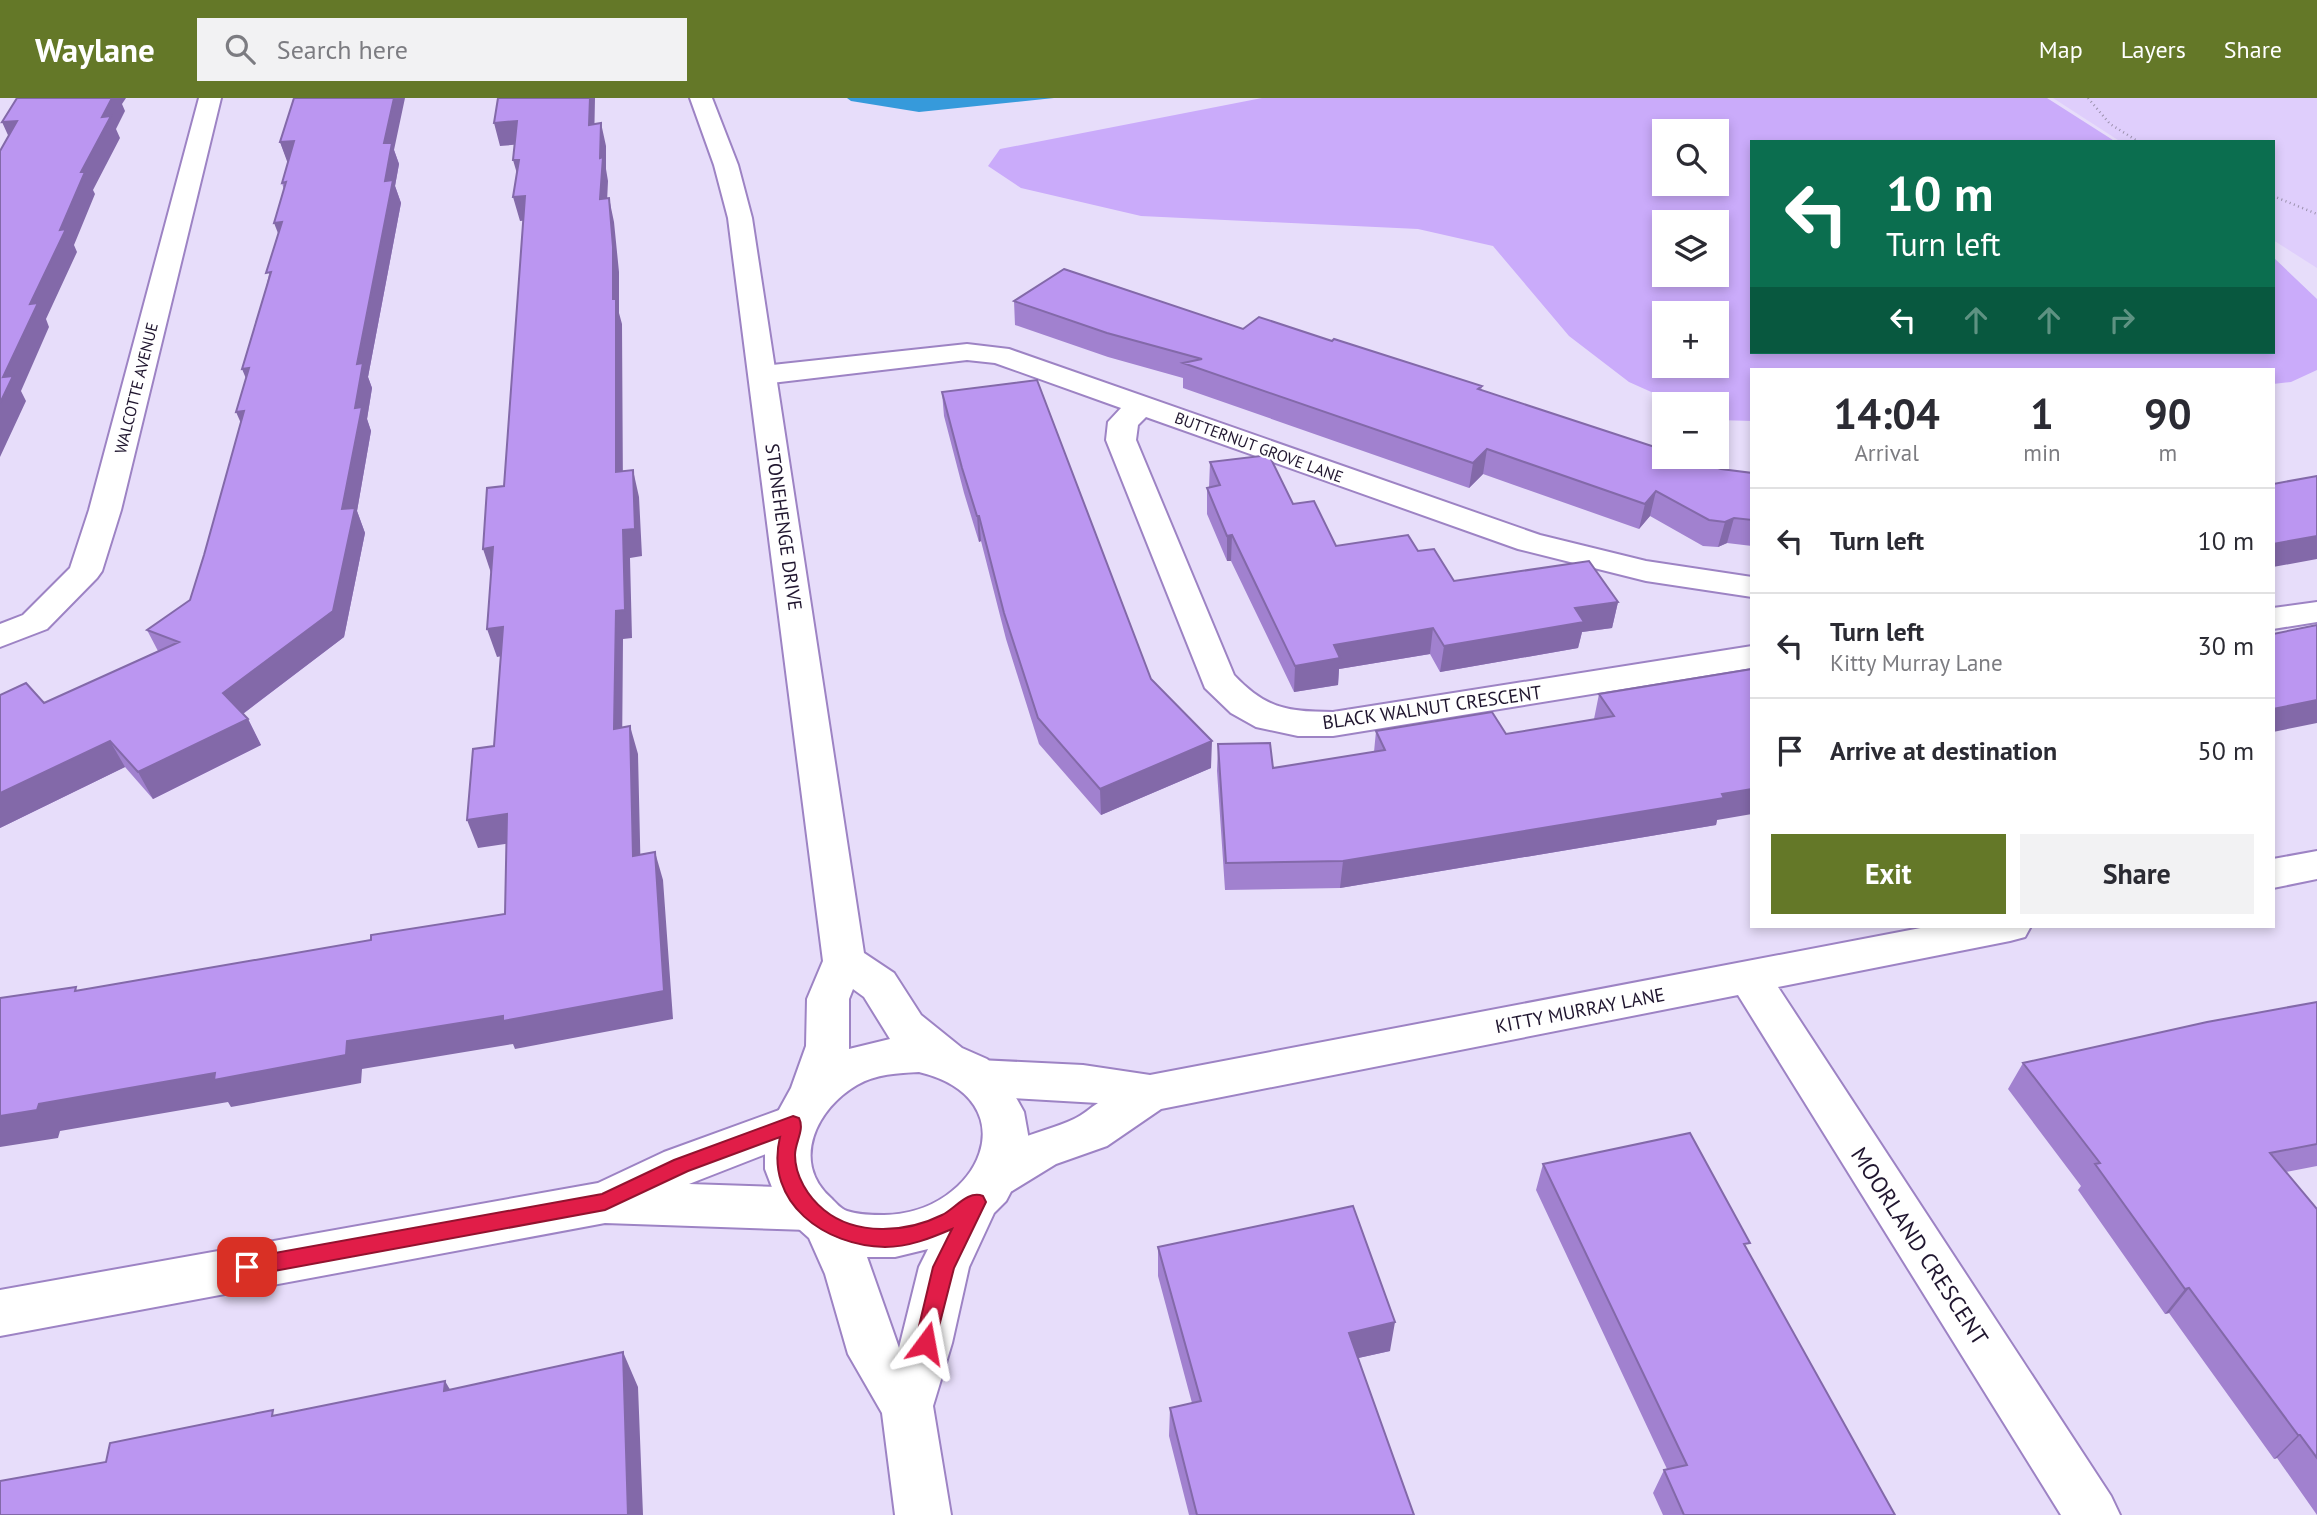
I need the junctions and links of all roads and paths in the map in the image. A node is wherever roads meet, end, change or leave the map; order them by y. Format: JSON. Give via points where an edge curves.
{"nodes":[{"id":1,"x":210,"y":98,"type":"edge"},
{"id":2,"x":701,"y":98,"type":"edge"},
{"id":3,"x":2088,"y":98,"type":"edge"},
{"id":4,"x":2135,"y":140,"type":"edge"},
{"id":5,"x":2275,"y":197,"type":"edge"},
{"id":6,"x":2317,"y":214,"type":"edge"},
{"id":7,"x":763,"y":376,"type":"junction"},
{"id":8,"x":1142,"y":405,"type":"junction"},
{"id":9,"x":1750,"y":587,"type":"edge"},
{"id":10,"x":2317,"y":612,"type":"edge"},
{"id":11,"x":2275,"y":619,"type":"edge"},
{"id":12,"x":0,"y":636,"type":"edge"},
{"id":13,"x":1750,"y":657,"type":"edge"},
{"id":14,"x":2317,"y":865,"type":"edge"},
{"id":15,"x":2275,"y":874,"type":"edge"},
{"id":16,"x":2000,"y":928,"type":"edge"},
{"id":17,"x":845,"y":961,"type":"junction"},
{"id":18,"x":1749,"y":977,"type":"junction"},
{"id":19,"x":963,"y":1069,"type":"junction"},
{"id":20,"x":1150,"y":1093,"type":"junction"},
{"id":21,"x":802,"y":1110,"type":"junction"},
{"id":22,"x":986,"y":1189,"type":"junction"},
{"id":23,"x":605,"y":1202,"type":"junction"},
{"id":24,"x":818,"y":1217,"type":"junction"},
{"id":25,"x":0,"y":1313,"type":"edge"},
{"id":26,"x":907,"y":1406,"type":"junction"},
{"id":27,"x":923,"y":1515,"type":"edge"},
{"id":28,"x":2092,"y":1515,"type":"edge"}],
"edges":[{"from":1,"to":12,"type":"street","name":"WALCOTTE AVENUE","via":[[85,571],[35,622]]},
{"from":2,"to":7,"type":"street","name":"STONEHENGE DRIVE","via":[[740,218]]},
{"from":3,"to":4,"type":"path","via":[[2111,127]]},
{"from":5,"to":6,"type":"path"},
{"from":7,"to":8,"type":"street","name":"BUTTERNUT GROVE LANE","via":[[967,352],[1017,360]]},
{"from":7,"to":17,"type":"street","name":"STONEHENGE DRIVE"},
{"from":8,"to":9,"type":"street","name":"BUTTERNUT GROVE LANE","via":[[1529,542],[1646,571]]},
{"from":8,"to":13,"type":"street","name":"BLACK WALNUT CRESCENT","via":[[1123,422],[1121,440],[1218,680],[1237,702],[1266,717],[1296,724],[1334,724]]},
{"from":10,"to":11,"type":"street"},
{"from":14,"to":15,"type":"street"},
{"from":16,"to":18,"type":"street","name":"KITTY MURRAY LANE"},
{"from":17,"to":19,"type":"street","via":[[879,985],[906,1027]]},
{"from":17,"to":21,"type":"street","via":[[828,999],[828,1046]]},
{"from":18,"to":20,"type":"street","name":"KITTY MURRAY LANE"},
{"from":18,"to":28,"type":"street","name":"MOORLAND CRESCENT"},
{"from":19,"to":20,"type":"street","name":"KITTY MURRAY LANE"},
{"from":19,"to":21,"type":"street","via":[[919,1055],[860,1063],[832,1077]]},
{"from":19,"to":22,"type":"street","via":[[997,1099],[1005,1124],[1005,1150]]},
{"from":20,"to":22,"type":"street","name":"KITTY MURRAY LANE","via":[[1090,1132],[1040,1150]]},
{"from":21,"to":23,"type":"street"},
{"from":21,"to":24,"type":"street","via":[[785,1154],[791,1183]]},
{"from":22,"to":24,"type":"street","via":[[951,1220],[909,1235],[856,1235]]},
{"from":22,"to":26,"type":"street","via":[[944,1267]]},
{"from":23,"to":24,"type":"street"},
{"from":23,"to":25,"type":"street"},
{"from":24,"to":26,"type":"street","via":[[850,1274],[874,1354]]},
{"from":26,"to":27,"type":"street"}]}
